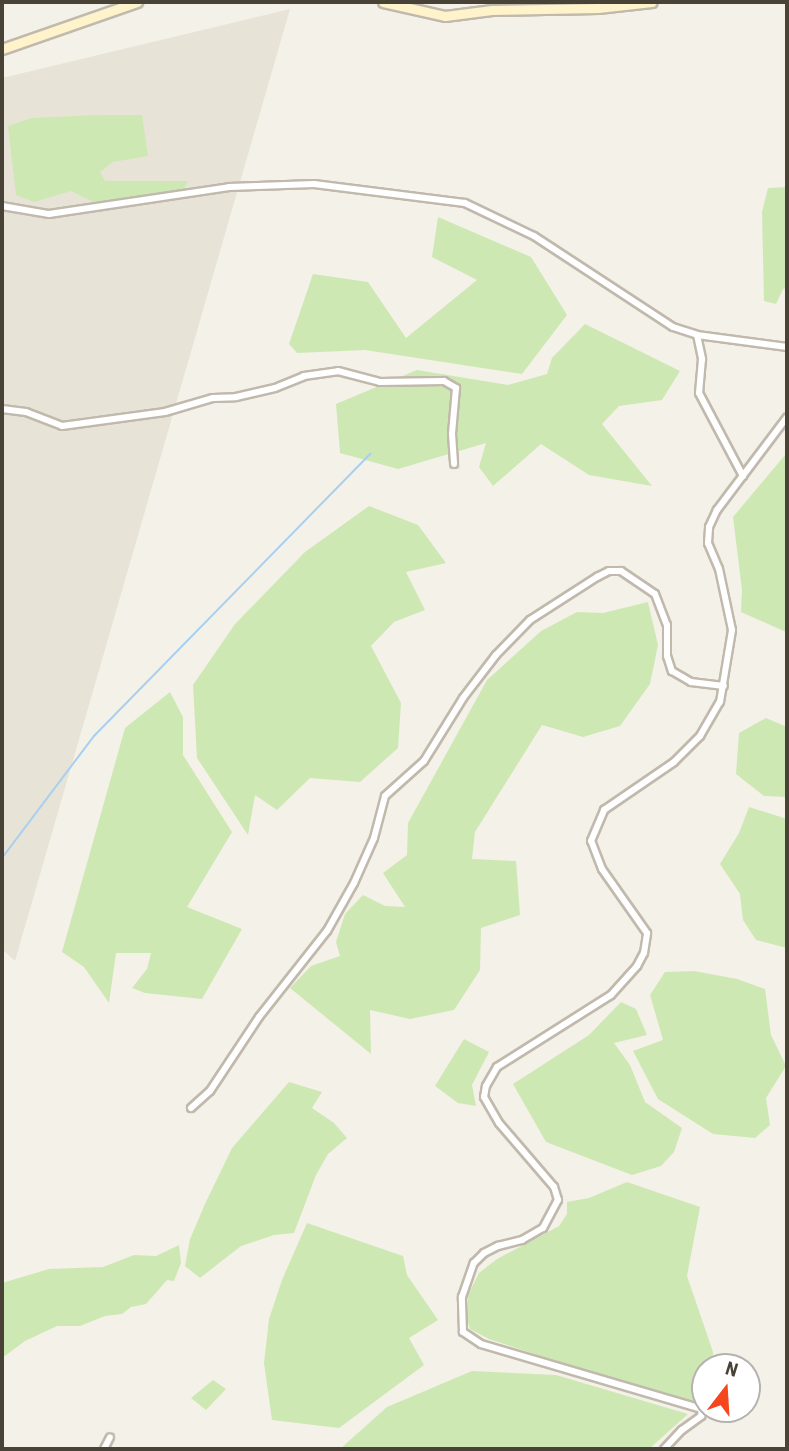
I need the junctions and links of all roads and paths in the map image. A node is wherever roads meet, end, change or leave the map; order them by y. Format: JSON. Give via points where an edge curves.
{"nodes":[{"id":1,"x":137,"y":2,"type":"edge"},
{"id":2,"x":383,"y":2,"type":"edge"},
{"id":3,"x":652,"y":2,"type":"edge"},
{"id":4,"x":2,"y":48,"type":"edge"},
{"id":5,"x":2,"y":208,"type":"edge"},
{"id":6,"x":697,"y":335,"type":"junction"},
{"id":7,"x":787,"y":347,"type":"edge"},
{"id":8,"x":2,"y":409,"type":"edge"},
{"id":9,"x":787,"y":417,"type":"edge"},
{"id":10,"x":779,"y":431,"type":"junction"},
{"id":11,"x":787,"y":435,"type":"edge"},
{"id":12,"x":454,"y":464,"type":"dead end"},
{"id":13,"x":743,"y":476,"type":"junction"},
{"id":14,"x":724,"y":686,"type":"junction"},
{"id":15,"x":191,"y":1108,"type":"dead end"},
{"id":16,"x":110,"y":1437,"type":"dead end"},
{"id":17,"x":104,"y":1449,"type":"edge"},
{"id":18,"x":664,"y":1449,"type":"edge"}],
"edges":[{"from":1,"to":4,"type":"street"},
{"from":2,"to":3,"type":"street","via":[[445,16],[492,9],[598,8]]},
{"from":5,"to":6,"type":"street","via":[[49,214],[229,187],[314,184],[465,203],[534,236],[673,327]]},
{"from":6,"to":7,"type":"street"},
{"from":6,"to":13,"type":"street","via":[[702,359],[699,393]]},
{"from":8,"to":12,"type":"street","via":[[26,412],[62,426],[165,412],[338,371],[380,382],[444,381],[456,388]]},
{"from":9,"to":10,"type":"street"},
{"from":10,"to":11,"type":"street"},
{"from":10,"to":13,"type":"street"},
{"from":13,"to":14,"type":"street","via":[[709,527],[708,543],[719,569],[732,630]]},
{"from":14,"to":15,"type":"street","via":[[691,682],[672,671],[667,625],[655,594],[621,571],[597,577],[530,620],[463,698],[424,761],[385,796],[374,838],[327,931],[259,1017],[210,1091]]},
{"from":14,"to":18,"type":"street","via":[[700,736],[674,762],[604,810],[596,823],[591,841],[595,854],[647,933],[644,953],[611,995],[497,1067],[491,1076],[484,1097],[499,1123],[554,1187],[558,1200],[544,1228],[484,1254],[468,1275],[462,1297],[463,1332],[481,1344],[702,1409],[701,1416]]},
{"from":16,"to":17,"type":"street"}]}
